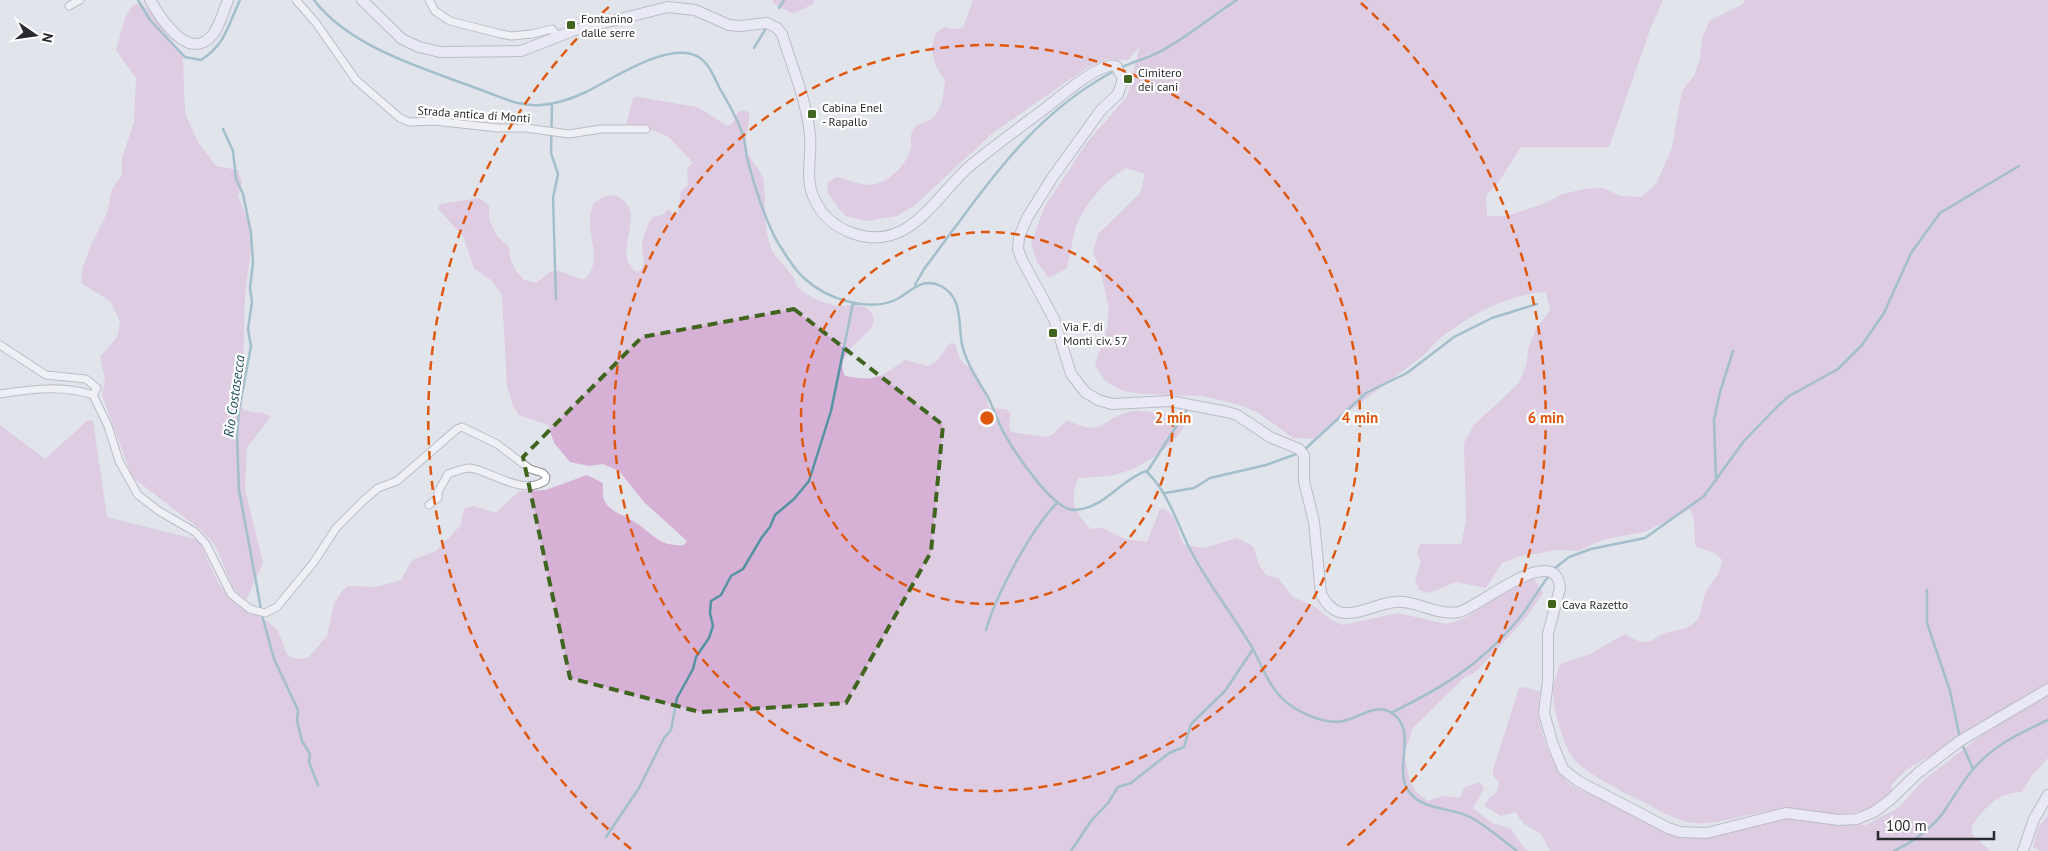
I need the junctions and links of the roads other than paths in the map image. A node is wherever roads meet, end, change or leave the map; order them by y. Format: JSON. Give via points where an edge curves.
{"nodes":[{"id":1,"x":80,"y":0,"type":"edge"},
{"id":2,"x":150,"y":0,"type":"edge"},
{"id":3,"x":228,"y":0,"type":"edge"},
{"id":4,"x":296,"y":0,"type":"edge"},
{"id":5,"x":362,"y":0,"type":"edge"},
{"id":6,"x":429,"y":0,"type":"edge"},
{"id":7,"x":69,"y":6,"type":"dead end"},
{"id":8,"x":558,"y":38,"type":"junction"},
{"id":9,"x":646,"y":129,"type":"dead end"},
{"id":10,"x":0,"y":345,"type":"edge"},
{"id":11,"x":0,"y":394,"type":"edge"},
{"id":12,"x":93,"y":395,"type":"junction"},
{"id":13,"x":429,"y":505,"type":"dead end"},
{"id":14,"x":2048,"y":689,"type":"edge"},
{"id":15,"x":2048,"y":795,"type":"edge"},
{"id":16,"x":2023,"y":851,"type":"edge"}],
"edges":[{"from":1,"to":7,"type":"street"},
{"from":2,"to":3,"type":"street","via":[[175,34],[192,43],[201,42],[213,33]]},
{"from":4,"to":9,"type":"street","name":"Strada antica di Monti","via":[[356,80],[409,122],[526,128],[562,134]]},
{"from":5,"to":8,"type":"street","via":[[402,39],[419,48],[440,52],[521,51]]},
{"from":6,"to":8,"type":"street","via":[[435,11],[450,21],[511,36],[552,29]]},
{"from":8,"to":14,"type":"street","via":[[575,30],[668,7],[695,10],[729,25],[767,22],[777,28],[782,34],[806,113],[812,194],[823,214],[834,225],[877,239],[895,235],[915,223],[970,166],[1081,80],[1108,66],[1116,66],[1124,79],[1121,88],[1052,178],[1019,237],[1021,258],[1054,318],[1071,374],[1078,384],[1098,400],[1112,404],[1170,401],[1238,415],[1270,437],[1299,449],[1304,455],[1304,480],[1314,522],[1321,594],[1338,612],[1348,613],[1396,602],[1438,612],[1461,612],[1521,576],[1549,571],[1559,581],[1560,588],[1548,634],[1544,713],[1563,769],[1572,777],[1668,828],[1692,834],[1707,833],[1786,813],[1839,820],[1857,819],[1890,800],[1918,773],[1960,741]]},
{"from":10,"to":12,"type":"street","via":[[46,375],[86,379],[96,386]]},
{"from":11,"to":12,"type":"street","via":[[32,389],[79,390]]},
{"from":12,"to":13,"type":"street","via":[[108,426],[119,461],[138,495],[195,532],[206,544],[230,594],[257,612],[265,613],[276,606],[314,562],[336,528],[363,501],[378,488],[397,481],[462,427],[497,444],[546,477],[540,485],[512,483],[467,468],[448,474],[438,498]]},
{"from":15,"to":16,"type":"street","via":[[2034,819]]}]}
